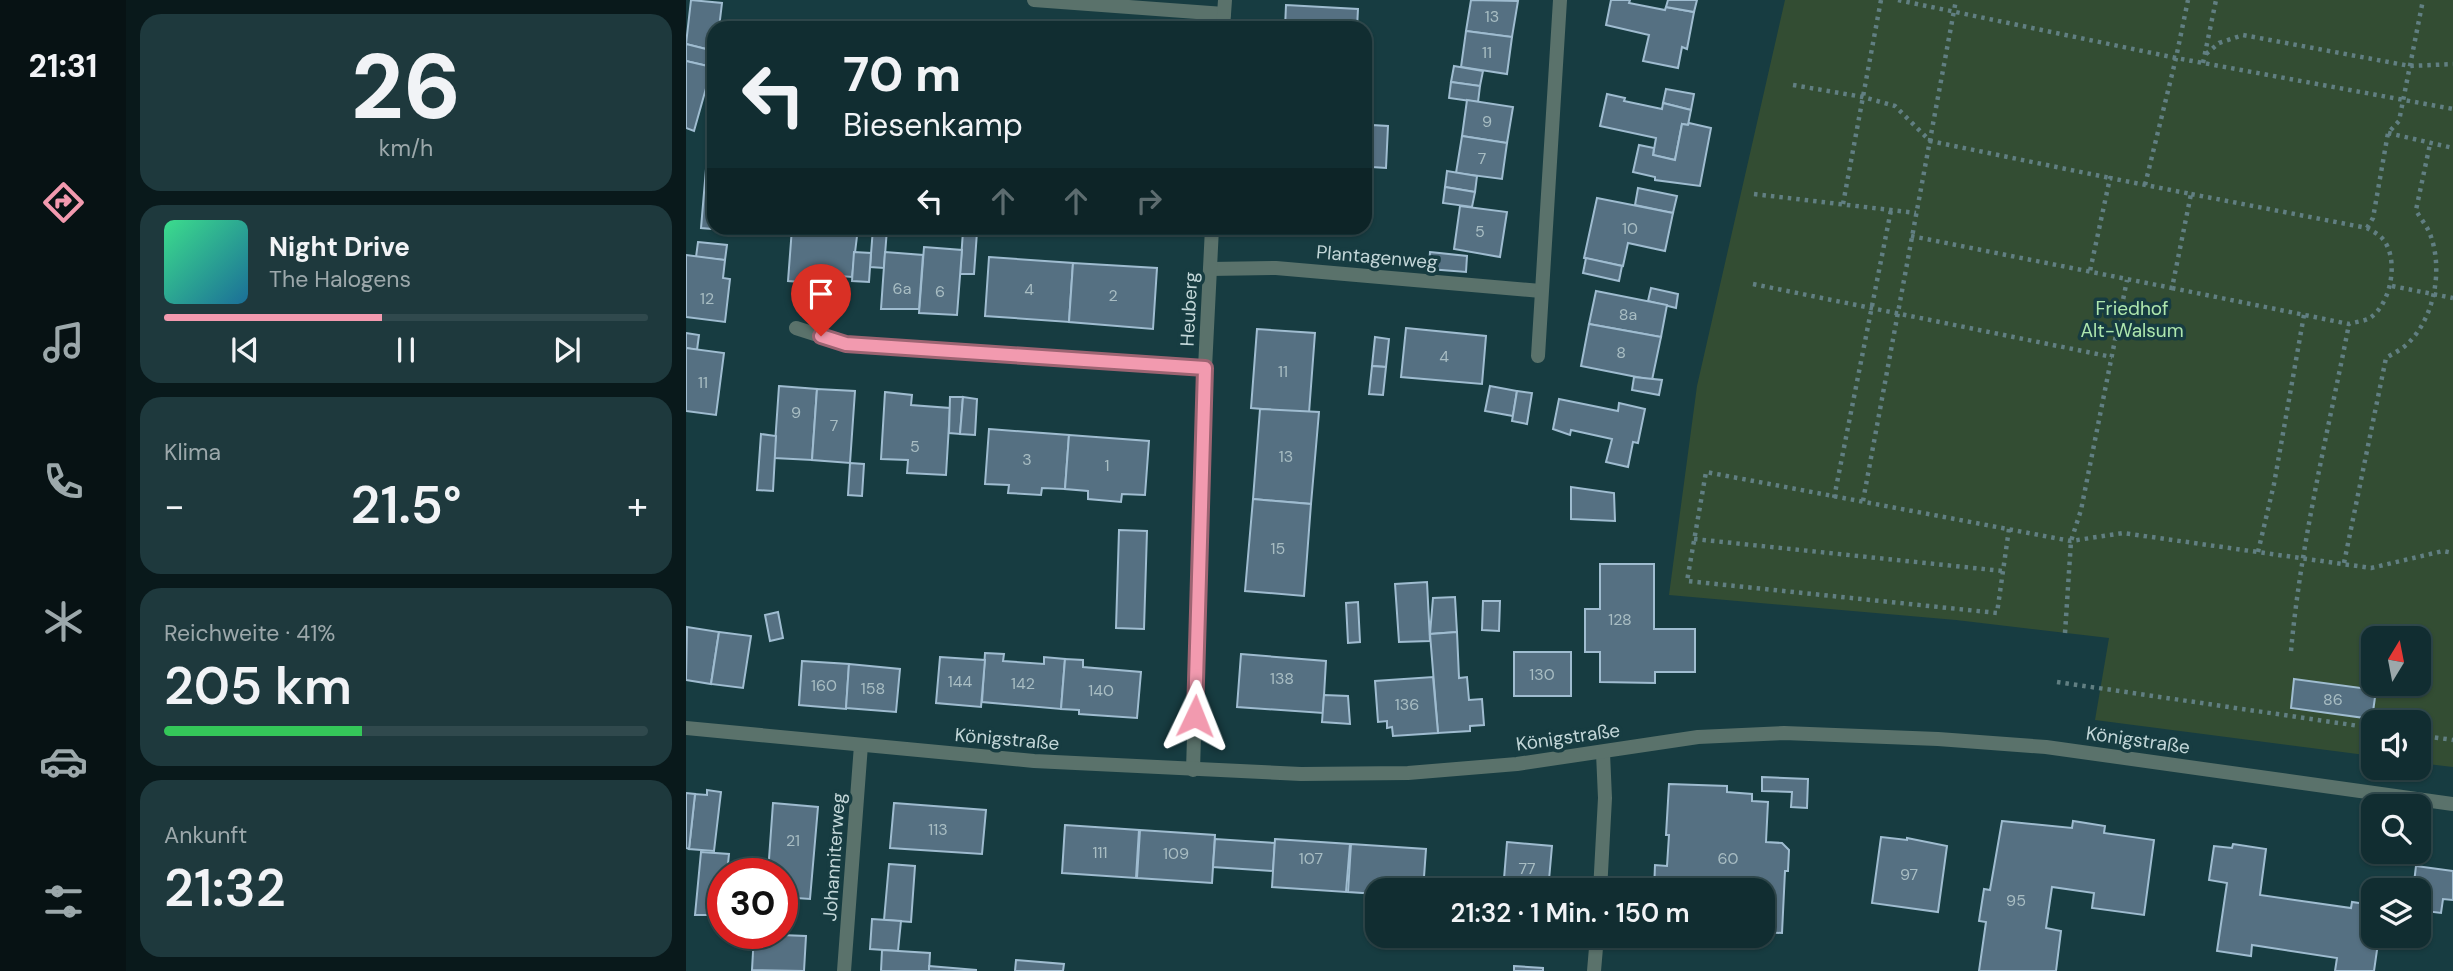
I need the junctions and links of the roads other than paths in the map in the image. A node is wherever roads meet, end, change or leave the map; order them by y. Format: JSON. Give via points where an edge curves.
{"nodes":[{"id":1,"x":1034,"y":0,"type":"edge"},
{"id":2,"x":1560,"y":0,"type":"edge"},
{"id":3,"x":1224,"y":14,"type":"edge"},
{"id":4,"x":1212,"y":235,"type":"edge"},
{"id":5,"x":1210,"y":269,"type":"junction"},
{"id":6,"x":1541,"y":291,"type":"junction"},
{"id":7,"x":796,"y":328,"type":"dead end"},
{"id":8,"x":1538,"y":356,"type":"dead end"},
{"id":9,"x":1205,"y":368,"type":"junction"},
{"id":10,"x":686,"y":728,"type":"edge"},
{"id":11,"x":861,"y":745,"type":"junction"},
{"id":12,"x":1603,"y":753,"type":"junction"},
{"id":13,"x":1193,"y":770,"type":"junction"},
{"id":14,"x":2453,"y":804,"type":"edge"},
{"id":15,"x":1601,"y":878,"type":"edge"},
{"id":16,"x":1596,"y":948,"type":"edge"},
{"id":17,"x":844,"y":971,"type":"edge"},
{"id":18,"x":1594,"y":971,"type":"edge"}],
"edges":[{"from":1,"to":3,"type":"street"},
{"from":2,"to":6,"type":"street"},
{"from":4,"to":5,"type":"street","name":"Heuberg"},
{"from":5,"to":6,"type":"street","name":"Plantagenweg","via":[[1276,268]]},
{"from":5,"to":9,"type":"street","name":"Heuberg"},
{"from":6,"to":8,"type":"street"},
{"from":7,"to":9,"type":"street","via":[[846,344]]},
{"from":9,"to":13,"type":"street","name":"Heuberg"},
{"from":10,"to":11,"type":"street","name":"Königstraße"},
{"from":11,"to":13,"type":"street","name":"Königstraße"},
{"from":11,"to":17,"type":"street","name":"Johanniterweg"},
{"from":12,"to":13,"type":"street","name":"Königstraße","via":[[1408,773]]},
{"from":12,"to":14,"type":"street","name":"Königstraße","via":[[1698,737],[1784,733],[1938,739],[2046,747]]},
{"from":12,"to":15,"type":"street"},
{"from":16,"to":18,"type":"street"}]}
